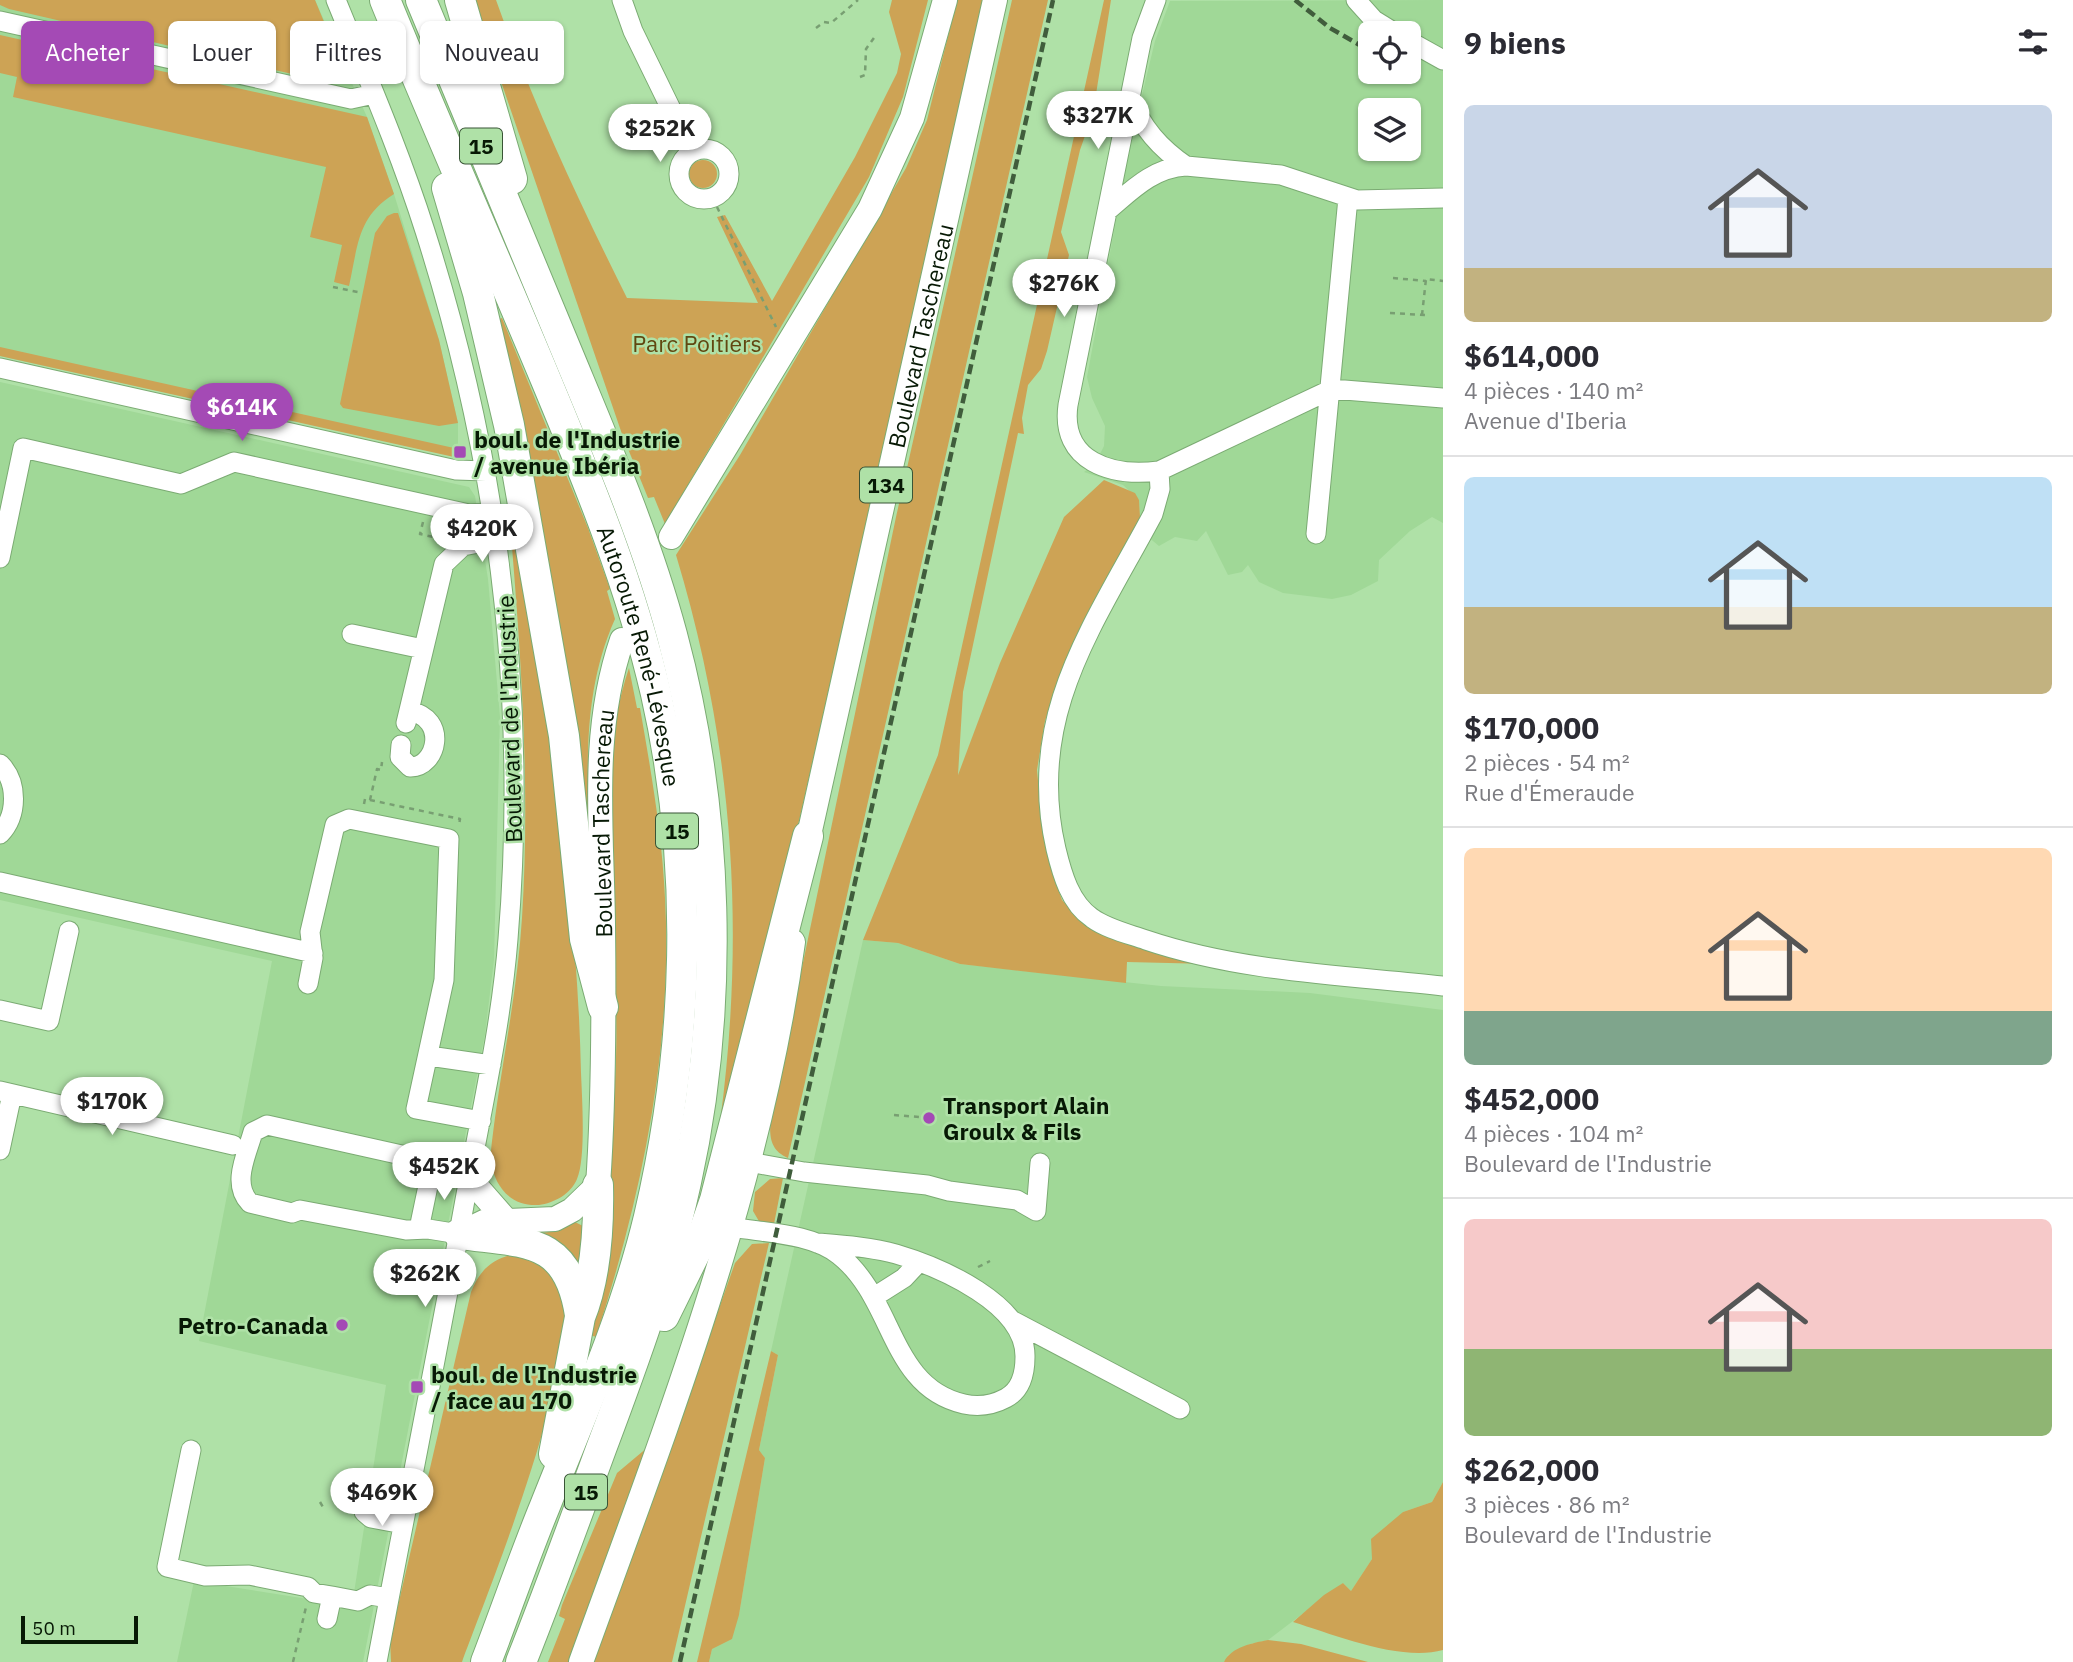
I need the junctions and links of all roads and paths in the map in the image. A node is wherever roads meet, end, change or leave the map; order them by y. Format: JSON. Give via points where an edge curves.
{"nodes":[{"id":1,"x":336,"y":0,"type":"edge"},
{"id":2,"x":384,"y":0,"type":"edge"},
{"id":3,"x":421,"y":0,"type":"edge"},
{"id":4,"x":460,"y":0,"type":"edge"},
{"id":5,"x":622,"y":0,"type":"edge"},
{"id":6,"x":858,"y":0,"type":"edge"},
{"id":7,"x":945,"y":0,"type":"edge"},
{"id":8,"x":995,"y":0,"type":"edge"},
{"id":9,"x":1156,"y":0,"type":"edge"},
{"id":10,"x":1356,"y":0,"type":"edge"},
{"id":11,"x":0,"y":21,"type":"edge"},
{"id":12,"x":1376,"y":21,"type":"edge"},
{"id":13,"x":816,"y":28,"type":"dead end"},
{"id":14,"x":876,"y":35,"type":"dead end"},
{"id":15,"x":1421,"y":48,"type":"edge"},
{"id":16,"x":407,"y":53,"type":"junction"},
{"id":17,"x":1443,"y":61,"type":"edge"},
{"id":18,"x":860,"y":78,"type":"dead end"},
{"id":19,"x":374,"y":94,"type":"junction"},
{"id":20,"x":1130,"y":98,"type":"junction"},
{"id":21,"x":692,"y":152,"type":"dead end"},
{"id":22,"x":1186,"y":166,"type":"junction"},
{"id":23,"x":1348,"y":198,"type":"junction"},
{"id":24,"x":1443,"y":198,"type":"edge"},
{"id":25,"x":717,"y":207,"type":"dead end"},
{"id":26,"x":1107,"y":211,"type":"junction"},
{"id":27,"x":1393,"y":278,"type":"dead end"},
{"id":28,"x":1426,"y":281,"type":"junction"},
{"id":29,"x":1443,"y":281,"type":"edge"},
{"id":30,"x":333,"y":287,"type":"dead end"},
{"id":31,"x":542,"y":291,"type":"junction"},
{"id":32,"x":358,"y":292,"type":"dead end"},
{"id":33,"x":1390,"y":313,"type":"dead end"},
{"id":34,"x":780,"y":334,"type":"dead end"},
{"id":35,"x":0,"y":368,"type":"edge"},
{"id":36,"x":1332,"y":389,"type":"junction"},
{"id":37,"x":1443,"y":398,"type":"edge"},
{"id":38,"x":486,"y":471,"type":"junction"},
{"id":39,"x":1159,"y":471,"type":"junction"},
{"id":40,"x":494,"y":513,"type":"junction"},
{"id":41,"x":424,"y":514,"type":"dead end"},
{"id":42,"x":1316,"y":534,"type":"dead end"},
{"id":43,"x":671,"y":537,"type":"dead end"},
{"id":44,"x":499,"y":539,"type":"junction"},
{"id":45,"x":450,"y":544,"type":"dead end"},
{"id":46,"x":0,"y":558,"type":"edge"},
{"id":47,"x":352,"y":634,"type":"dead end"},
{"id":48,"x":622,"y":640,"type":"dead end"},
{"id":49,"x":423,"y":649,"type":"junction"},
{"id":50,"x":401,"y":745,"type":"dead end"},
{"id":51,"x":383,"y":760,"type":"dead end"},
{"id":52,"x":0,"y":764,"type":"edge"},
{"id":53,"x":370,"y":800,"type":"junction"},
{"id":54,"x":363,"y":810,"type":"dead end"},
{"id":55,"x":460,"y":819,"type":"dead end"},
{"id":56,"x":0,"y":834,"type":"edge"},
{"id":57,"x":807,"y":836,"type":"junction"},
{"id":58,"x":0,"y":882,"type":"edge"},
{"id":59,"x":69,"y":931,"type":"dead end"},
{"id":60,"x":313,"y":953,"type":"junction"},
{"id":61,"x":308,"y":984,"type":"dead end"},
{"id":62,"x":1443,"y":986,"type":"edge"},
{"id":63,"x":603,"y":1007,"type":"junction"},
{"id":64,"x":0,"y":1010,"type":"edge"},
{"id":65,"x":429,"y":1056,"type":"junction"},
{"id":66,"x":491,"y":1065,"type":"junction"},
{"id":67,"x":6,"y":1093,"type":"edge"},
{"id":68,"x":894,"y":1115,"type":"dead end"},
{"id":69,"x":920,"y":1117,"type":"dead end"},
{"id":70,"x":481,"y":1121,"type":"junction"},
{"id":71,"x":233,"y":1145,"type":"dead end"},
{"id":72,"x":0,"y":1150,"type":"edge"},
{"id":73,"x":749,"y":1161,"type":"junction"},
{"id":74,"x":1040,"y":1163,"type":"dead end"},
{"id":75,"x":469,"y":1178,"type":"junction"},
{"id":76,"x":598,"y":1185,"type":"junction"},
{"id":77,"x":505,"y":1219,"type":"junction"},
{"id":78,"x":731,"y":1227,"type":"junction"},
{"id":79,"x":419,"y":1230,"type":"junction"},
{"id":80,"x":459,"y":1234,"type":"junction"},
{"id":81,"x":817,"y":1243,"type":"junction"},
{"id":82,"x":990,"y":1261,"type":"dead end"},
{"id":83,"x":918,"y":1263,"type":"junction"},
{"id":84,"x":978,"y":1267,"type":"dead end"},
{"id":85,"x":874,"y":1297,"type":"junction"},
{"id":86,"x":580,"y":1317,"type":"junction"},
{"id":87,"x":1015,"y":1322,"type":"junction"},
{"id":88,"x":1180,"y":1409,"type":"dead end"},
{"id":89,"x":616,"y":1410,"type":"junction"},
{"id":90,"x":191,"y":1450,"type":"dead end"},
{"id":91,"x":320,"y":1502,"type":"dead end"},
{"id":92,"x":545,"y":1506,"type":"junction"},
{"id":93,"x":323,"y":1507,"type":"dead end"},
{"id":94,"x":363,"y":1512,"type":"dead end"},
{"id":95,"x":403,"y":1524,"type":"junction"},
{"id":96,"x":332,"y":1596,"type":"junction"},
{"id":97,"x":389,"y":1598,"type":"junction"},
{"id":98,"x":305,"y":1610,"type":"dead end"},
{"id":99,"x":327,"y":1619,"type":"dead end"},
{"id":100,"x":293,"y":1662,"type":"edge"},
{"id":101,"x":377,"y":1662,"type":"edge"},
{"id":102,"x":486,"y":1662,"type":"edge"},
{"id":103,"x":523,"y":1662,"type":"edge"},
{"id":104,"x":581,"y":1662,"type":"edge"}],
"edges":[{"from":1,"to":19,"type":"street","name":"Boulevard de l'Industrie"},
{"from":2,"to":16,"type":"highway","name":"Autoroute René-Lévesque","number":"15"},
{"from":3,"to":31,"type":"highway","name":"Autoroute René-Lévesque","number":"15"},
{"from":4,"to":31,"type":"highway"},
{"from":5,"to":21,"type":"street"},
{"from":6,"to":13,"type":"path","via":[[831,23]]},
{"from":7,"to":43,"type":"main road","via":[[912,118],[870,209]]},
{"from":8,"to":57,"type":"main road","name":"Boulevard Taschereau","number":"134"},
{"from":9,"to":20,"type":"street","via":[[1146,23]]},
{"from":10,"to":12,"type":"street"},
{"from":11,"to":19,"type":"street","via":[[351,99]]},
{"from":14,"to":18,"type":"path","via":[[866,49],[865,75]]},
{"from":15,"to":17,"type":"street"},
{"from":16,"to":63,"type":"highway","via":[[478,293],[509,425],[564,736],[585,939]]},
{"from":16,"to":92,"type":"highway","name":"Autoroute René-Lévesque","number":"15","via":[[621,568],[657,697],[676,821],[681,992],[674,1079],[659,1170],[617,1326]]},
{"from":19,"to":38,"type":"street","name":"Boulevard de l'Industrie","via":[[438,272]]},
{"from":20,"to":22,"type":"street","via":[[1145,128]]},
{"from":20,"to":26,"type":"street"},
{"from":22,"to":23,"type":"street","via":[[1281,175]]},
{"from":22,"to":26,"type":"street","via":[[1152,174]]},
{"from":23,"to":24,"type":"street","via":[[1375,202]]},
{"from":23,"to":36,"type":"street"},
{"from":25,"to":34,"type":"path"},
{"from":26,"to":39,"type":"street","via":[[1068,405],[1067,430],[1078,449],[1095,464],[1124,472]]},
{"from":27,"to":28,"type":"path"},
{"from":28,"to":29,"type":"path"},
{"from":28,"to":33,"type":"path","via":[[1423,315]]},
{"from":30,"to":32,"type":"path"},
{"from":31,"to":89,"type":"highway","name":"Autoroute René-Lévesque","number":"15","via":[[657,584],[692,725],[707,843],[711,970],[694,1136],[664,1269]]},
{"from":35,"to":38,"type":"street","via":[[456,470]]},
{"from":36,"to":37,"type":"street"},
{"from":36,"to":39,"type":"street"},
{"from":36,"to":42,"type":"street"},
{"from":38,"to":40,"type":"street","name":"Boulevard de l'Industrie"},
{"from":39,"to":62,"type":"street","via":[[1153,514],[1069,675],[1051,737],[1048,799],[1067,884],[1086,912],[1099,922],[1200,957]]},
{"from":40,"to":44,"type":"street","name":"Boulevard de l'Industrie"},
{"from":40,"to":46,"type":"street","via":[[473,515],[234,462],[181,484],[23,448]]},
{"from":41,"to":45,"type":"path","via":[[420,534],[444,538]]},
{"from":44,"to":49,"type":"street","via":[[463,546],[444,564]]},
{"from":44,"to":66,"type":"street","name":"Boulevard de l'Industrie","via":[[510,653],[515,795],[508,941]]},
{"from":47,"to":49,"type":"street"},
{"from":48,"to":63,"type":"main road","name":"Boulevard Taschereau","via":[[606,701],[599,758]]},
{"from":49,"to":50,"type":"street","via":[[407,717],[424,715],[433,723],[429,758],[421,766],[410,767],[400,757]]},
{"from":51,"to":53,"type":"path"},
{"from":52,"to":56,"type":"street","via":[[14,788],[8,821]]},
{"from":53,"to":54,"type":"path","via":[[365,799]]},
{"from":53,"to":55,"type":"path"},
{"from":57,"to":73,"type":"main road","name":"Boulevard Taschereau","via":[[790,964]]},
{"from":57,"to":89,"type":"highway","via":[[708,1223]]},
{"from":58,"to":60,"type":"street"},
{"from":59,"to":64,"type":"street","via":[[49,1021]]},
{"from":60,"to":61,"type":"street"},
{"from":60,"to":65,"type":"street","via":[[310,932],[335,825],[349,819],[449,839],[444,980]]},
{"from":63,"to":76,"type":"main road","name":"Boulevard Taschereau"},
{"from":65,"to":66,"type":"street"},
{"from":65,"to":70,"type":"street","via":[[416,1109]]},
{"from":66,"to":70,"type":"street","name":"Boulevard de l'Industrie"},
{"from":67,"to":71,"type":"street"},
{"from":67,"to":72,"type":"street"},
{"from":68,"to":69,"type":"path"},
{"from":70,"to":75,"type":"street","name":"Boulevard de l'Industrie"},
{"from":73,"to":74,"type":"street","via":[[1017,1200],[1036,1211]]},
{"from":73,"to":78,"type":"main road","name":"Boulevard Taschereau"},
{"from":75,"to":77,"type":"main road"},
{"from":75,"to":80,"type":"street","name":"Boulevard de l'Industrie"},
{"from":76,"to":77,"type":"main road","via":[[555,1219]]},
{"from":76,"to":86,"type":"highway","via":[[594,1258]]},
{"from":77,"to":80,"type":"main road","via":[[484,1222]]},
{"from":78,"to":81,"type":"street"},
{"from":78,"to":104,"type":"main road","name":"Boulevard Taschereau"},
{"from":79,"to":79,"type":"street","via":[[433,1162],[268,1125],[253,1132],[240,1178],[250,1203]]},
{"from":79,"to":80,"type":"street"},
{"from":80,"to":86,"type":"highway","via":[[528,1244],[550,1253],[571,1278]]},
{"from":80,"to":95,"type":"street","name":"Boulevard de l'Industrie"},
{"from":81,"to":83,"type":"street","via":[[885,1252]]},
{"from":81,"to":85,"type":"street","via":[[852,1266]]},
{"from":82,"to":84,"type":"path"},
{"from":83,"to":85,"type":"street"},
{"from":83,"to":87,"type":"street","via":[[982,1295]]},
{"from":85,"to":87,"type":"street","via":[[911,1370],[925,1387],[971,1405],[1007,1398],[1021,1383],[1025,1344]]},
{"from":86,"to":92,"type":"highway"},
{"from":87,"to":88,"type":"street"},
{"from":89,"to":103,"type":"highway","name":"Autoroute René-Lévesque","number":"15"},
{"from":90,"to":96,"type":"street","via":[[167,1567],[205,1576],[249,1575]]},
{"from":91,"to":93,"type":"path"},
{"from":92,"to":102,"type":"highway","name":"Autoroute René-Lévesque","number":"15"},
{"from":94,"to":95,"type":"street"},
{"from":95,"to":97,"type":"street","name":"Boulevard de l'Industrie"},
{"from":96,"to":97,"type":"street","via":[[358,1601],[370,1595]]},
{"from":96,"to":99,"type":"street"},
{"from":97,"to":101,"type":"street","name":"Boulevard de l'Industrie"},
{"from":98,"to":100,"type":"path"}]}
